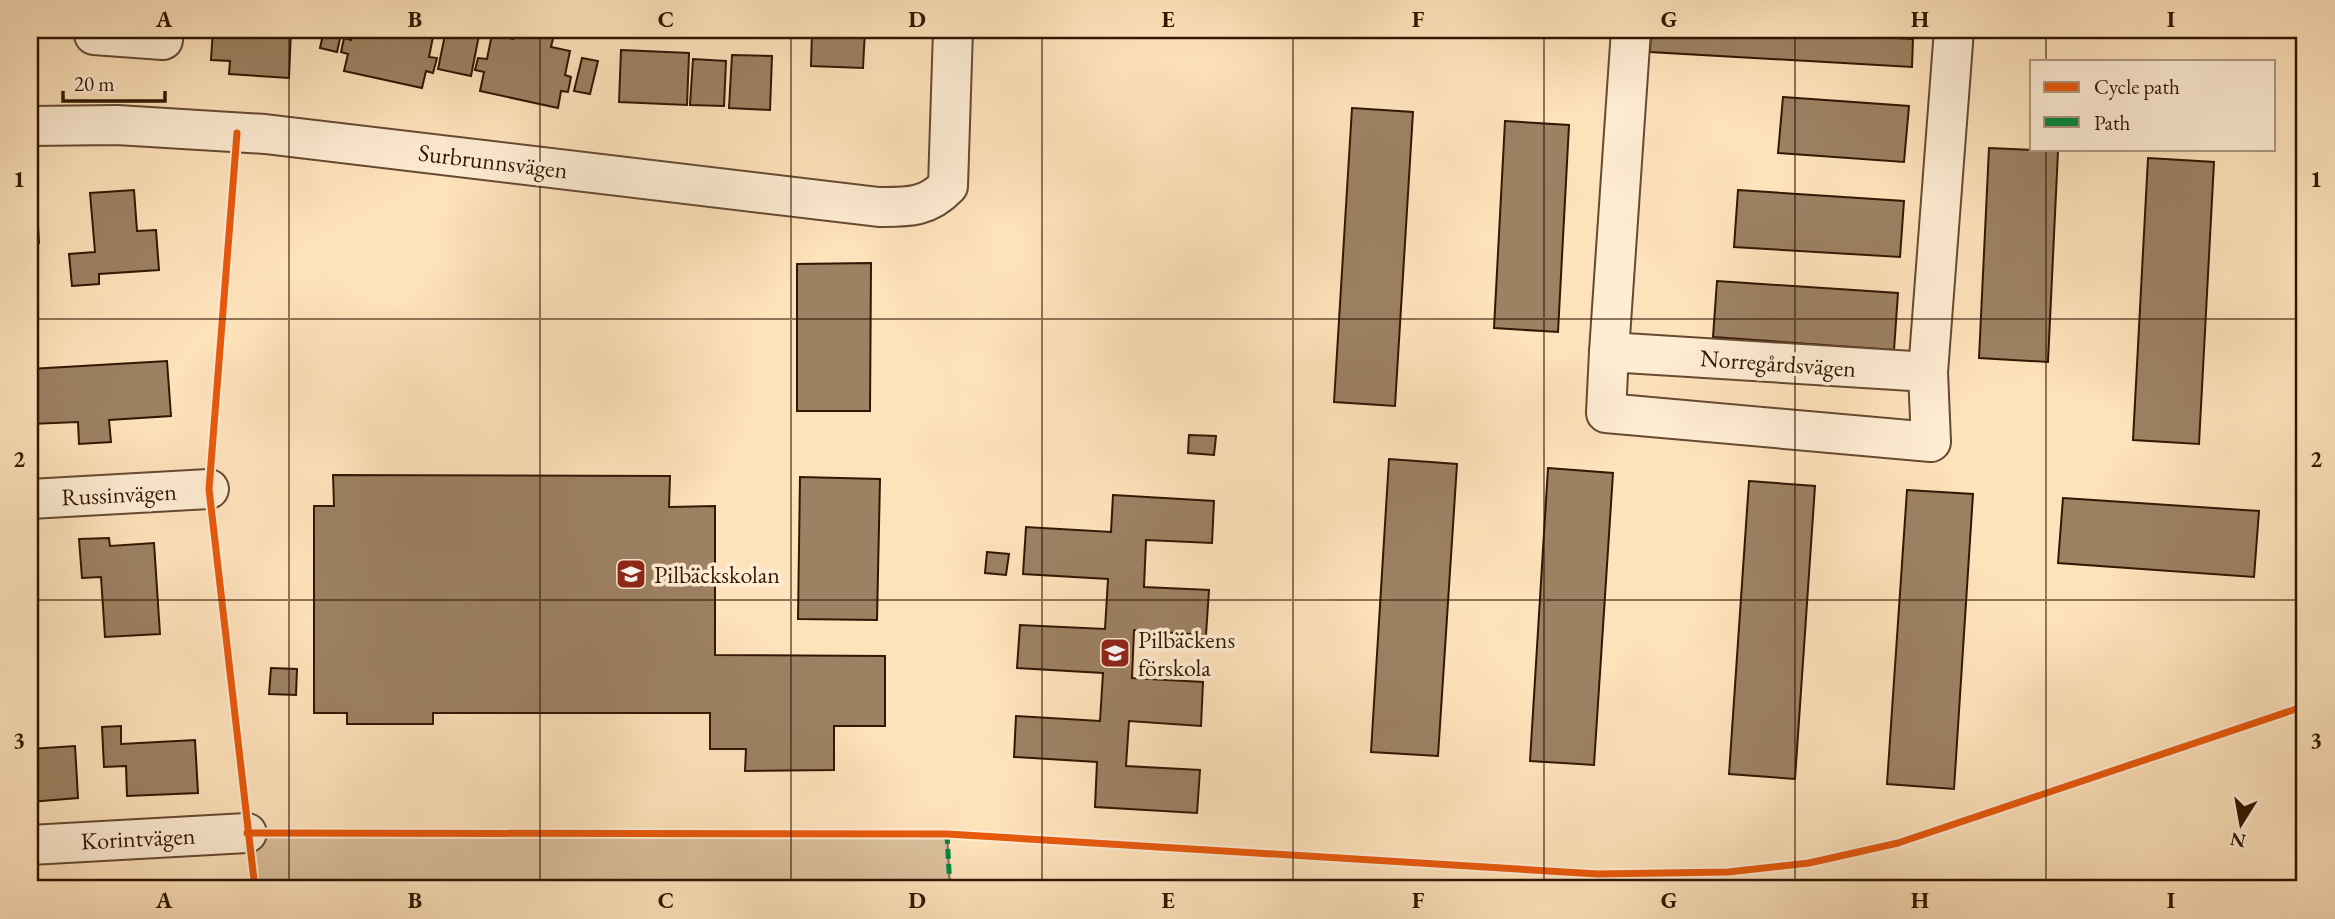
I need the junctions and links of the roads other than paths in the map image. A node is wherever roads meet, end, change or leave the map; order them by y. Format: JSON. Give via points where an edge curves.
{"nodes":[{"id":1,"x":163,"y":30,"type":"edge"},
{"id":2,"x":953,"y":30,"type":"edge"},
{"id":3,"x":1631,"y":30,"type":"edge"},
{"id":4,"x":1954,"y":30,"type":"edge"},
{"id":5,"x":93,"y":35,"type":"dead end"},
{"id":6,"x":30,"y":126,"type":"edge"},
{"id":7,"x":1609,"y":352,"type":"junction"},
{"id":8,"x":1928,"y":372,"type":"junction"},
{"id":9,"x":209,"y":489,"type":"dead end"},
{"id":10,"x":30,"y":499,"type":"edge"},
{"id":11,"x":247,"y":833,"type":"dead end"},
{"id":12,"x":30,"y":845,"type":"edge"}],
"edges":[{"from":1,"to":5,"type":"street","via":[[163,40]]},
{"from":2,"to":6,"type":"street","name":"Surbrunnsvägen","via":[[948,186],[935,199],[914,207],[879,207],[265,134],[117,125]]},
{"from":3,"to":7,"type":"street"},
{"from":4,"to":8,"type":"street"},
{"from":7,"to":8,"type":"street","name":"Norregårdsvägen"},
{"from":7,"to":8,"type":"street","via":[[1606,413],[1931,442]]},
{"from":9,"to":10,"type":"street","name":"Russinvägen"},
{"from":11,"to":12,"type":"street","name":"Korintvägen"}]}
